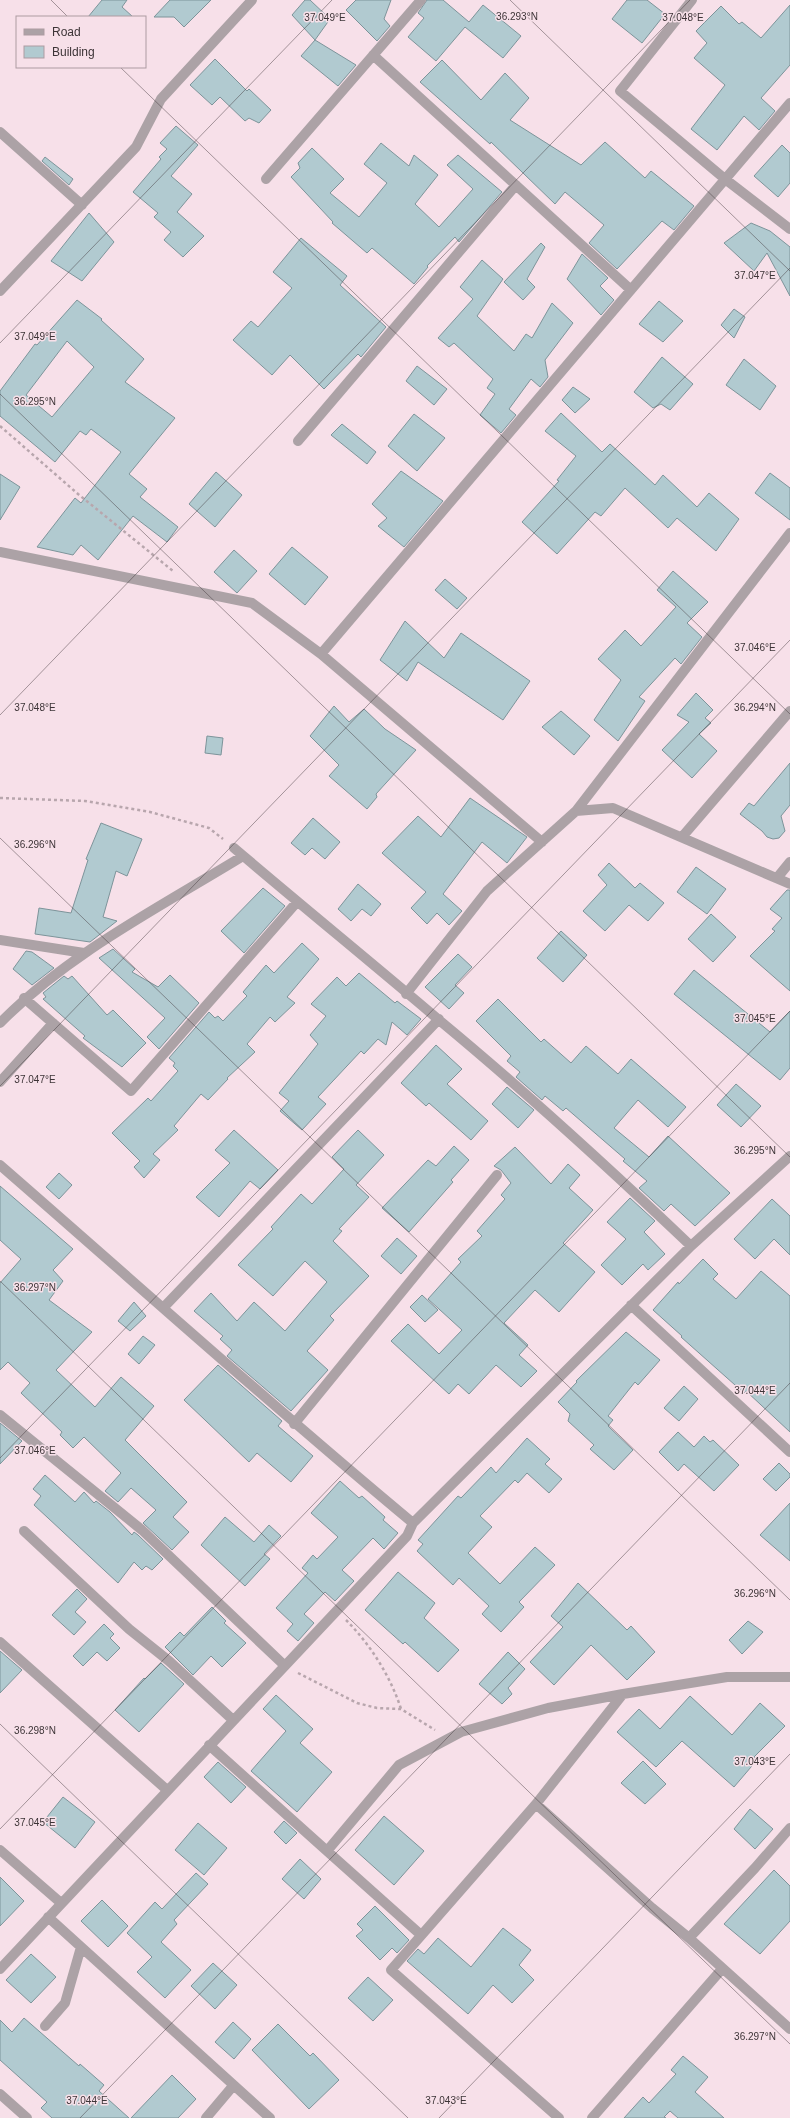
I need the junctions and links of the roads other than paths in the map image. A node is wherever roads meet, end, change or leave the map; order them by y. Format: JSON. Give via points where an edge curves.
{"nodes":[{"id":1,"x":252,"y":0,"type":"edge"},
{"id":2,"x":421,"y":0,"type":"edge"},
{"id":3,"x":690,"y":1,"type":"edge"},
{"id":4,"x":373,"y":55,"type":"junction"},
{"id":5,"x":790,"y":103,"type":"edge"},
{"id":6,"x":0,"y":132,"type":"edge"},
{"id":7,"x":266,"y":179,"type":"dead end"},
{"id":8,"x":725,"y":179,"type":"junction"},
{"id":9,"x":516,"y":186,"type":"junction"},
{"id":10,"x":82,"y":205,"type":"junction"},
{"id":11,"x":790,"y":229,"type":"edge"},
{"id":12,"x":631,"y":290,"type":"junction"},
{"id":13,"x":0,"y":291,"type":"edge"},
{"id":14,"x":298,"y":440,"type":"dead end"},
{"id":15,"x":790,"y":533,"type":"edge"},
{"id":16,"x":0,"y":552,"type":"edge"},
{"id":17,"x":321,"y":654,"type":"junction"},
{"id":18,"x":790,"y":711,"type":"edge"},
{"id":19,"x":576,"y":811,"type":"junction"},
{"id":20,"x":682,"y":837,"type":"junction"},
{"id":21,"x":542,"y":842,"type":"junction"},
{"id":22,"x":234,"y":848,"type":"road end"},
{"id":23,"x":243,"y":856,"type":"junction"},
{"id":24,"x":790,"y":862,"type":"edge"},
{"id":25,"x":777,"y":878,"type":"junction"},
{"id":26,"x":790,"y":884,"type":"edge"},
{"id":27,"x":297,"y":902,"type":"junction"},
{"id":28,"x":0,"y":940,"type":"edge"},
{"id":29,"x":84,"y":953,"type":"junction"},
{"id":30,"x":406,"y":994,"type":"junction"},
{"id":31,"x":24,"y":998,"type":"junction"},
{"id":32,"x":438,"y":1019,"type":"junction"},
{"id":33,"x":0,"y":1023,"type":"edge"},
{"id":34,"x":53,"y":1023,"type":"junction"},
{"id":35,"x":0,"y":1082,"type":"edge"},
{"id":36,"x":790,"y":1156,"type":"edge"},
{"id":37,"x":0,"y":1165,"type":"edge"},
{"id":38,"x":497,"y":1175,"type":"dead end"},
{"id":39,"x":690,"y":1246,"type":"junction"},
{"id":40,"x":631,"y":1305,"type":"junction"},
{"id":41,"x":164,"y":1307,"type":"junction"},
{"id":42,"x":0,"y":1415,"type":"edge"},
{"id":43,"x":294,"y":1424,"type":"junction"},
{"id":44,"x":790,"y":1452,"type":"edge"},
{"id":45,"x":413,"y":1523,"type":"junction"},
{"id":46,"x":24,"y":1531,"type":"dead end"},
{"id":47,"x":0,"y":1642,"type":"edge"},
{"id":48,"x":284,"y":1665,"type":"junction"},
{"id":49,"x":790,"y":1677,"type":"edge"},
{"id":50,"x":623,"y":1694,"type":"junction"},
{"id":51,"x":233,"y":1720,"type":"junction"},
{"id":52,"x":209,"y":1745,"type":"junction"},
{"id":53,"x":167,"y":1790,"type":"junction"},
{"id":54,"x":536,"y":1804,"type":"junction"},
{"id":55,"x":790,"y":1828,"type":"edge"},
{"id":56,"x":0,"y":1850,"type":"edge"},
{"id":57,"x":327,"y":1850,"type":"junction"},
{"id":58,"x":61,"y":1903,"type":"junction"},
{"id":59,"x":48,"y":1917,"type":"junction"},
{"id":60,"x":421,"y":1936,"type":"junction"},
{"id":61,"x":689,"y":1938,"type":"junction"},
{"id":62,"x":81,"y":1947,"type":"junction"},
{"id":63,"x":0,"y":1969,"type":"edge"},
{"id":64,"x":722,"y":1970,"type":"junction"},
{"id":65,"x":45,"y":2026,"type":"dead end"},
{"id":66,"x":790,"y":2030,"type":"edge"},
{"id":67,"x":233,"y":2086,"type":"junction"},
{"id":68,"x":0,"y":2094,"type":"edge"},
{"id":69,"x":27,"y":2118,"type":"edge"},
{"id":70,"x":206,"y":2118,"type":"edge"},
{"id":71,"x":270,"y":2118,"type":"edge"},
{"id":72,"x":559,"y":2118,"type":"edge"},
{"id":73,"x":592,"y":2118,"type":"edge"}],
"edges":[{"from":1,"to":10,"type":"street","via":[[161,99],[136,147]]},
{"from":2,"to":4,"type":"street"},
{"from":3,"to":8,"type":"street","via":[[620,91]]},
{"from":4,"to":7,"type":"street"},
{"from":4,"to":9,"type":"street"},
{"from":5,"to":8,"type":"street"},
{"from":6,"to":10,"type":"street"},
{"from":8,"to":11,"type":"street"},
{"from":8,"to":12,"type":"street"},
{"from":9,"to":12,"type":"street"},
{"from":9,"to":14,"type":"street"},
{"from":10,"to":13,"type":"street"},
{"from":12,"to":17,"type":"street"},
{"from":15,"to":19,"type":"street"},
{"from":16,"to":17,"type":"street","via":[[252,603]]},
{"from":17,"to":21,"type":"street"},
{"from":18,"to":20,"type":"street"},
{"from":19,"to":20,"type":"street","via":[[613,808]]},
{"from":19,"to":21,"type":"street"},
{"from":20,"to":25,"type":"street"},
{"from":21,"to":30,"type":"street","via":[[487,891]]},
{"from":22,"to":23,"type":"street"},
{"from":23,"to":27,"type":"street"},
{"from":23,"to":29,"type":"street"},
{"from":24,"to":25,"type":"street"},
{"from":25,"to":26,"type":"street"},
{"from":27,"to":30,"type":"street"},
{"from":27,"to":34,"type":"street","via":[[131,1091]]},
{"from":28,"to":29,"type":"street"},
{"from":29,"to":31,"type":"street"},
{"from":30,"to":32,"type":"street"},
{"from":31,"to":33,"type":"street"},
{"from":31,"to":34,"type":"street"},
{"from":32,"to":39,"type":"street","via":[[599,1158]]},
{"from":32,"to":41,"type":"street"},
{"from":34,"to":35,"type":"street"},
{"from":36,"to":39,"type":"street"},
{"from":37,"to":41,"type":"street"},
{"from":38,"to":43,"type":"street"},
{"from":39,"to":40,"type":"street"},
{"from":40,"to":44,"type":"street"},
{"from":40,"to":45,"type":"street"},
{"from":41,"to":43,"type":"street"},
{"from":42,"to":48,"type":"street","via":[[142,1530]]},
{"from":43,"to":45,"type":"street"},
{"from":45,"to":48,"type":"street","via":[[408,1536]]},
{"from":46,"to":51,"type":"street","via":[[128,1629],[169,1660]]},
{"from":47,"to":53,"type":"street"},
{"from":48,"to":51,"type":"street"},
{"from":49,"to":50,"type":"street","via":[[727,1677]]},
{"from":50,"to":54,"type":"street"},
{"from":50,"to":57,"type":"street","via":[[548,1708],[461,1732],[400,1765]]},
{"from":51,"to":52,"type":"street"},
{"from":52,"to":53,"type":"street"},
{"from":52,"to":57,"type":"street"},
{"from":53,"to":58,"type":"street"},
{"from":54,"to":60,"type":"street"},
{"from":54,"to":61,"type":"street"},
{"from":55,"to":61,"type":"street"},
{"from":56,"to":58,"type":"street"},
{"from":57,"to":60,"type":"street"},
{"from":58,"to":59,"type":"street"},
{"from":59,"to":62,"type":"street"},
{"from":59,"to":63,"type":"street"},
{"from":60,"to":72,"type":"street","via":[[391,1970]]},
{"from":61,"to":64,"type":"street"},
{"from":62,"to":65,"type":"street","via":[[65,2003]]},
{"from":62,"to":67,"type":"street"},
{"from":64,"to":66,"type":"street"},
{"from":64,"to":73,"type":"street"},
{"from":67,"to":70,"type":"street"},
{"from":67,"to":71,"type":"street"},
{"from":68,"to":69,"type":"street"}]}
